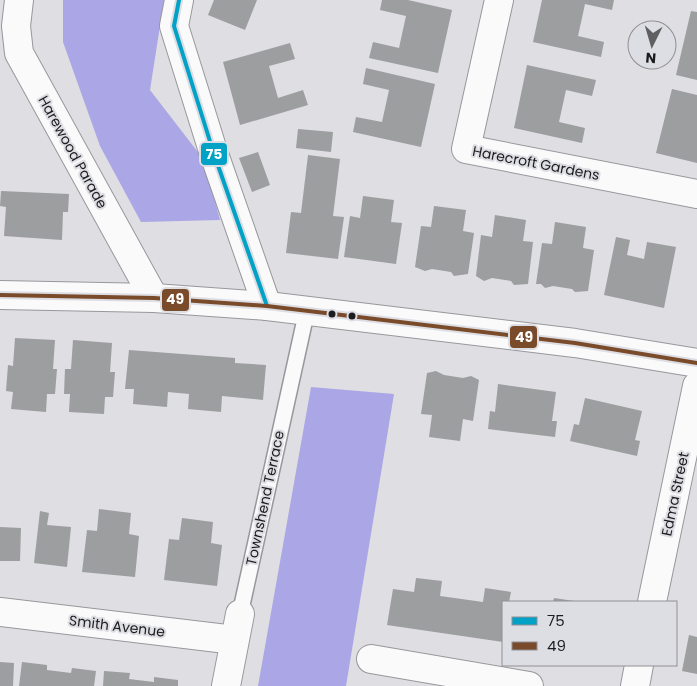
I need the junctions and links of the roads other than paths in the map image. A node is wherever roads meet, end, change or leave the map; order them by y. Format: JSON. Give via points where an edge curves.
{"nodes":[{"id":1,"x":19,"y":0,"type":"edge"},
{"id":2,"x":178,"y":0,"type":"edge"},
{"id":3,"x":499,"y":0,"type":"edge"},
{"id":4,"x":697,"y":194,"type":"edge"},
{"id":5,"x":0,"y":294,"type":"edge"},
{"id":6,"x":154,"y":298,"type":"junction"},
{"id":7,"x":267,"y":306,"type":"junction"},
{"id":8,"x":307,"y":310,"type":"junction"},
{"id":9,"x":697,"y":363,"type":"edge"},
{"id":10,"x":697,"y":386,"type":"edge"},
{"id":11,"x":652,"y":601,"type":"edge"},
{"id":12,"x":0,"y":612,"type":"edge"},
{"id":13,"x":237,"y":627,"type":"junction"},
{"id":14,"x":371,"y":659,"type":"dead end"},
{"id":15,"x":639,"y":666,"type":"edge"},
{"id":16,"x":226,"y":686,"type":"edge"},
{"id":17,"x":529,"y":686,"type":"edge"},
{"id":18,"x":635,"y":686,"type":"edge"}],
"edges":[{"from":1,"to":6,"type":"street","name":"Harewood Parade","via":[[16,26],[22,59]]},
{"from":2,"to":7,"type":"street","via":[[174,26]]},
{"from":3,"to":4,"type":"street","name":"Harecroft Gardens","via":[[466,149]]},
{"from":5,"to":6,"type":"street"},
{"from":6,"to":7,"type":"street"},
{"from":7,"to":8,"type":"street"},
{"from":8,"to":9,"type":"street","via":[[575,343]]},
{"from":8,"to":13,"type":"lane","name":"Townshend Terrace"},
{"from":10,"to":11,"type":"street","name":"Edma Street"},
{"from":12,"to":13,"type":"street","name":"Smith Avenue"},
{"from":13,"to":16,"type":"street","name":"Townshend Terrace"},
{"from":14,"to":17,"type":"street"},
{"from":15,"to":18,"type":"street"}]}
